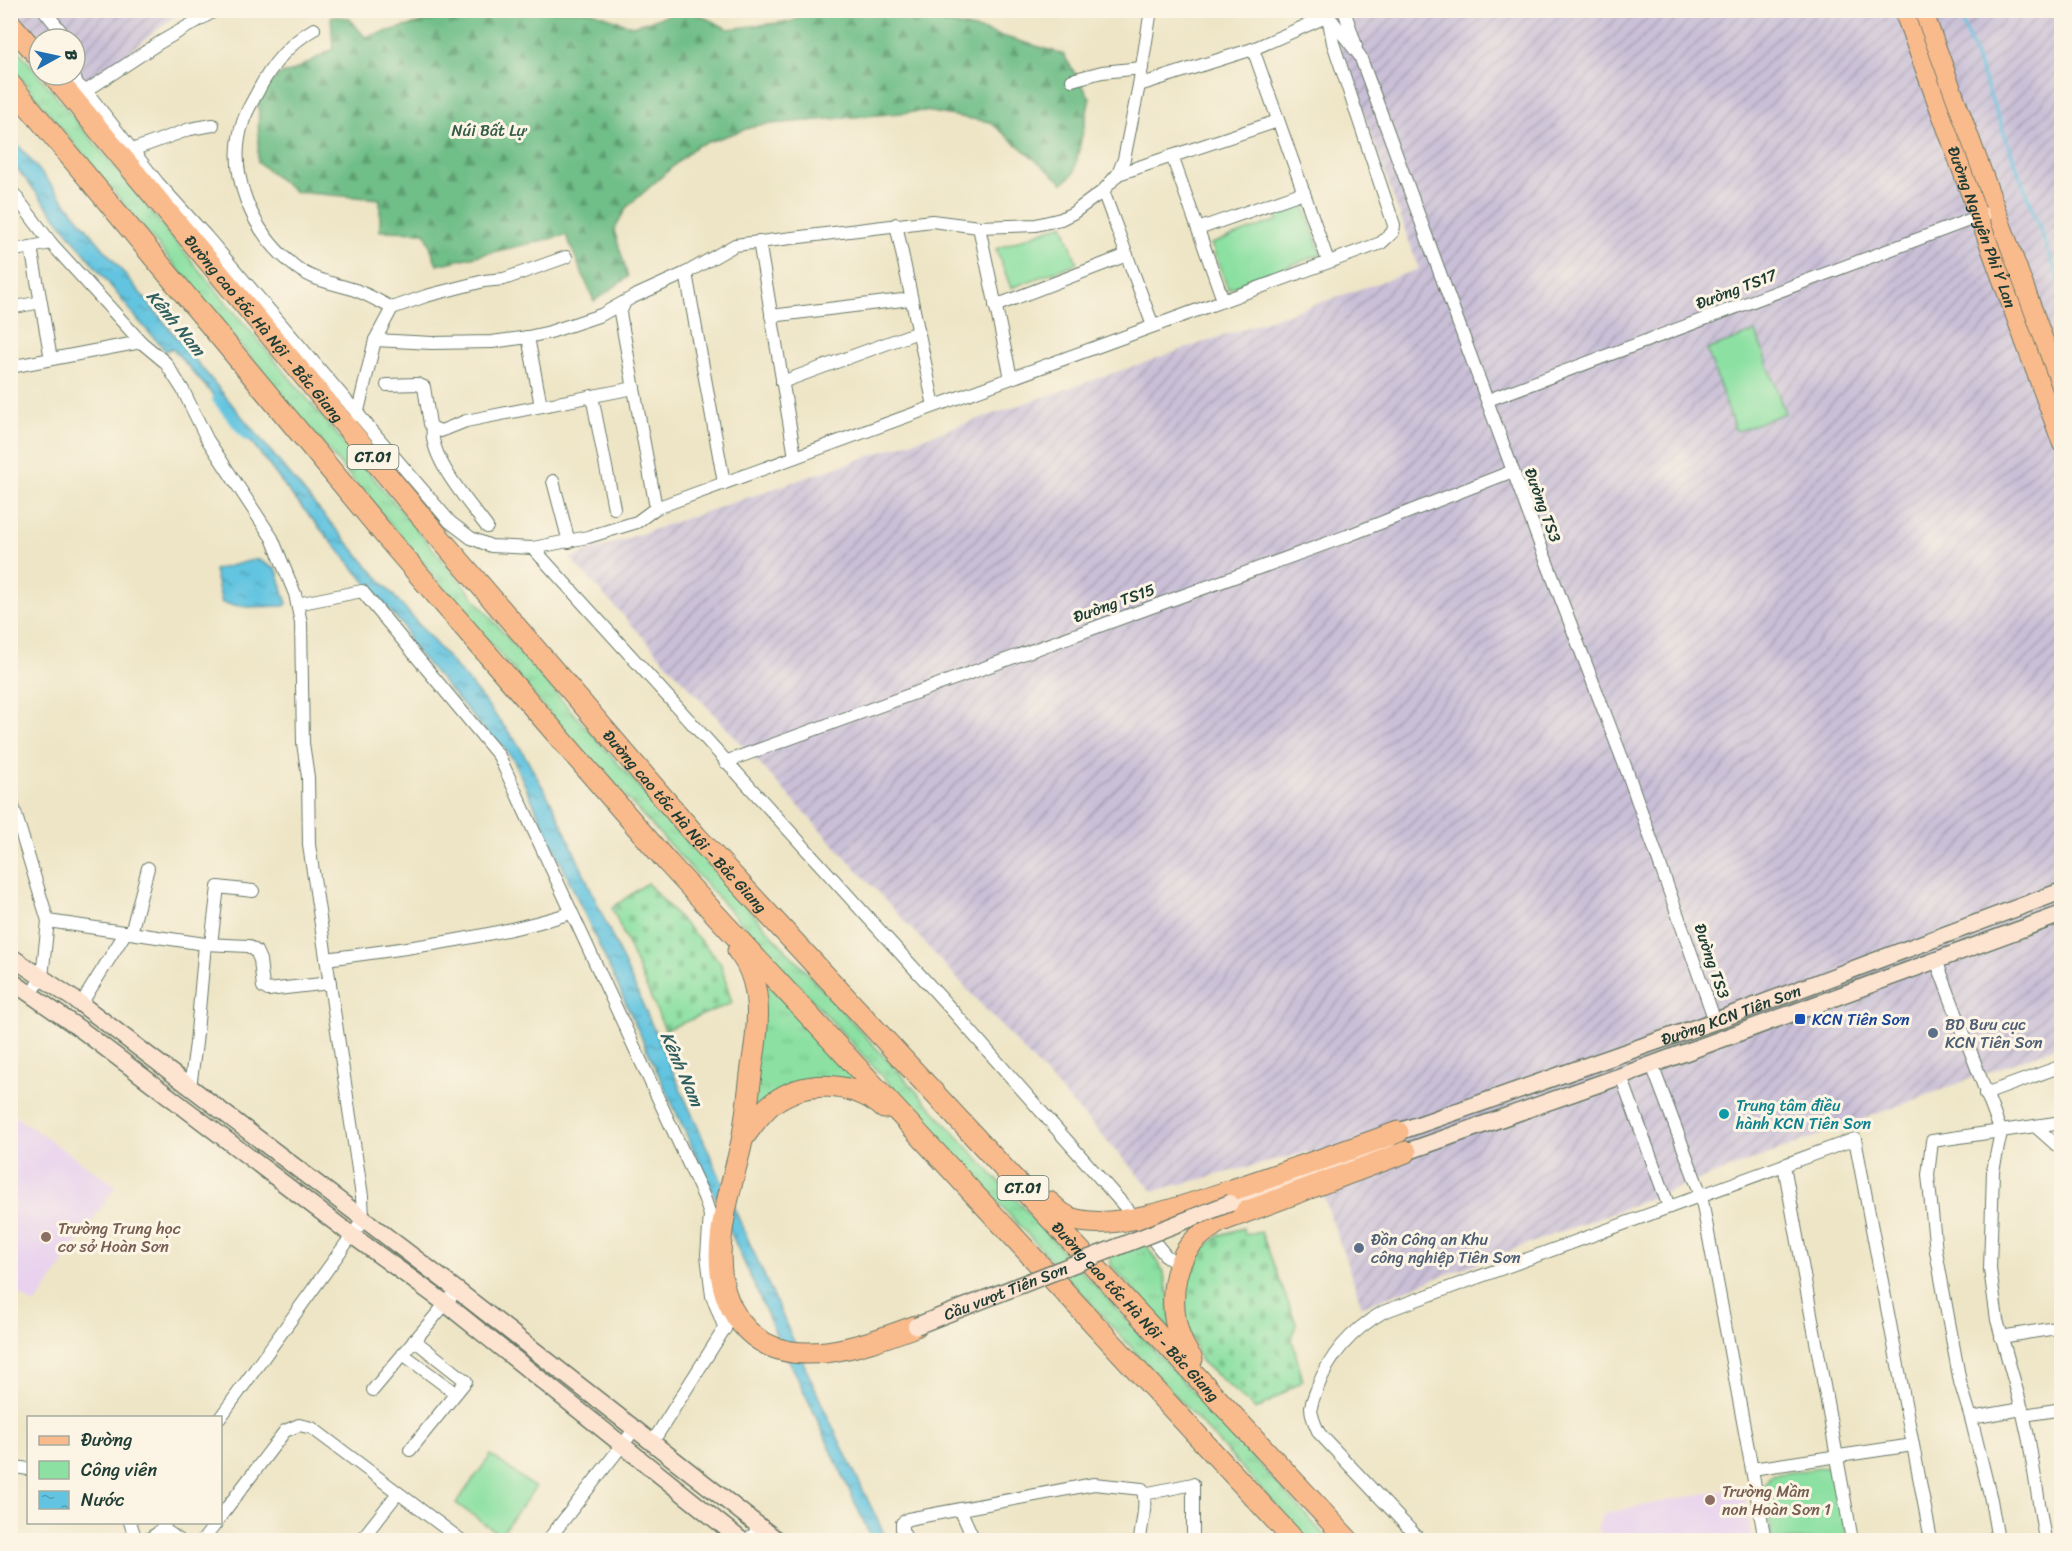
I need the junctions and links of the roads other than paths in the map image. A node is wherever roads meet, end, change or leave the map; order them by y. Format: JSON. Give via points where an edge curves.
{"nodes":[{"id":1,"x":44,"y":10,"type":"edge"},
{"id":2,"x":216,"y":10,"type":"edge"},
{"id":3,"x":1151,"y":10,"type":"edge"},
{"id":4,"x":1344,"y":10,"type":"edge"},
{"id":5,"x":1903,"y":10,"type":"edge"},
{"id":6,"x":1923,"y":10,"type":"edge"},
{"id":7,"x":1326,"y":13,"type":"edge"},
{"id":8,"x":10,"y":23,"type":"edge"},
{"id":9,"x":57,"y":27,"type":"edge"},
{"id":10,"x":314,"y":29,"type":"dead end"},
{"id":11,"x":27,"y":43,"type":"edge"},
{"id":12,"x":1253,"y":49,"type":"junction"},
{"id":13,"x":1360,"y":56,"type":"junction"},
{"id":14,"x":1142,"y":68,"type":"junction"},
{"id":15,"x":1072,"y":80,"type":"dead end"},
{"id":16,"x":10,"y":84,"type":"edge"},
{"id":17,"x":1139,"y":85,"type":"junction"},
{"id":18,"x":63,"y":87,"type":"edge"},
{"id":19,"x":81,"y":87,"type":"edge"},
{"id":20,"x":86,"y":91,"type":"junction"},
{"id":21,"x":1278,"y":121,"type":"junction"},
{"id":22,"x":213,"y":125,"type":"dead end"},
{"id":23,"x":132,"y":150,"type":"junction"},
{"id":24,"x":1172,"y":156,"type":"junction"},
{"id":25,"x":1118,"y":174,"type":"junction"},
{"id":26,"x":10,"y":189,"type":"edge"},
{"id":27,"x":1103,"y":190,"type":"junction"},
{"id":28,"x":1304,"y":192,"type":"junction"},
{"id":29,"x":1987,"y":213,"type":"junction"},
{"id":30,"x":897,"y":224,"type":"junction"},
{"id":31,"x":979,"y":227,"type":"junction"},
{"id":32,"x":1197,"y":229,"type":"junction"},
{"id":33,"x":759,"y":241,"type":"junction"},
{"id":34,"x":51,"y":243,"type":"junction"},
{"id":35,"x":31,"y":247,"type":"junction"},
{"id":36,"x":10,"y":251,"type":"edge"},
{"id":37,"x":1127,"y":255,"type":"junction"},
{"id":38,"x":566,"y":257,"type":"dead end"},
{"id":39,"x":1328,"y":261,"type":"junction"},
{"id":40,"x":686,"y":273,"type":"junction"},
{"id":41,"x":911,"y":299,"type":"junction"},
{"id":42,"x":1223,"y":300,"type":"junction"},
{"id":43,"x":40,"y":302,"type":"junction"},
{"id":44,"x":624,"y":304,"type":"junction"},
{"id":45,"x":996,"y":306,"type":"junction"},
{"id":46,"x":10,"y":308,"type":"edge"},
{"id":47,"x":392,"y":308,"type":"junction"},
{"id":48,"x":771,"y":316,"type":"junction"},
{"id":49,"x":1153,"y":326,"type":"junction"},
{"id":50,"x":918,"y":332,"type":"junction"},
{"id":51,"x":528,"y":337,"type":"junction"},
{"id":52,"x":375,"y":340,"type":"junction"},
{"id":53,"x":141,"y":342,"type":"junction"},
{"id":54,"x":51,"y":359,"type":"junction"},
{"id":55,"x":10,"y":367,"type":"edge"},
{"id":56,"x":1011,"y":378,"type":"junction"},
{"id":57,"x":782,"y":382,"type":"junction"},
{"id":58,"x":387,"y":385,"type":"dead end"},
{"id":59,"x":634,"y":388,"type":"junction"},
{"id":60,"x":2061,"y":388,"type":"edge"},
{"id":61,"x":592,"y":396,"type":"junction"},
{"id":62,"x":1488,"y":400,"type":"junction"},
{"id":63,"x":541,"y":406,"type":"junction"},
{"id":64,"x":934,"y":406,"type":"junction"},
{"id":65,"x":357,"y":415,"type":"junction"},
{"id":66,"x":433,"y":428,"type":"junction"},
{"id":67,"x":2061,"y":444,"type":"edge"},
{"id":68,"x":795,"y":457,"type":"junction"},
{"id":69,"x":1513,"y":471,"type":"junction"},
{"id":70,"x":553,"y":481,"type":"dead end"},
{"id":71,"x":724,"y":483,"type":"junction"},
{"id":72,"x":614,"y":508,"type":"dead end"},
{"id":73,"x":656,"y":508,"type":"junction"},
{"id":74,"x":487,"y":527,"type":"dead end"},
{"id":75,"x":568,"y":542,"type":"junction"},
{"id":76,"x":532,"y":548,"type":"junction"},
{"id":77,"x":297,"y":604,"type":"junction"},
{"id":78,"x":526,"y":699,"type":"junction"},
{"id":79,"x":725,"y":762,"type":"junction"},
{"id":80,"x":10,"y":796,"type":"edge"},
{"id":81,"x":696,"y":836,"type":"junction"},
{"id":82,"x":148,"y":868,"type":"dead end"},
{"id":83,"x":253,"y":891,"type":"dead end"},
{"id":84,"x":2061,"y":891,"type":"edge"},
{"id":85,"x":571,"y":913,"type":"junction"},
{"id":86,"x":2061,"y":914,"type":"edge"},
{"id":87,"x":48,"y":921,"type":"junction"},
{"id":88,"x":128,"y":933,"type":"junction"},
{"id":89,"x":208,"y":944,"type":"junction"},
{"id":90,"x":10,"y":956,"type":"edge"},
{"id":91,"x":326,"y":959,"type":"junction"},
{"id":92,"x":1936,"y":960,"type":"junction"},
{"id":93,"x":42,"y":977,"type":"junction"},
{"id":94,"x":10,"y":980,"type":"edge"},
{"id":95,"x":330,"y":983,"type":"junction"},
{"id":96,"x":31,"y":994,"type":"junction"},
{"id":97,"x":81,"y":1004,"type":"junction"},
{"id":98,"x":1715,"y":1021,"type":"junction"},
{"id":99,"x":1722,"y":1039,"type":"junction"},
{"id":100,"x":1652,"y":1065,"type":"junction"},
{"id":101,"x":2061,"y":1066,"type":"edge"},
{"id":102,"x":1621,"y":1076,"type":"junction"},
{"id":103,"x":190,"y":1087,"type":"junction"},
{"id":104,"x":1985,"y":1094,"type":"junction"},
{"id":105,"x":2061,"y":1122,"type":"edge"},
{"id":106,"x":2035,"y":1126,"type":"junction"},
{"id":107,"x":2001,"y":1132,"type":"junction"},
{"id":108,"x":742,"y":1138,"type":"junction"},
{"id":109,"x":1402,"y":1142,"type":"junction"},
{"id":110,"x":2061,"y":1150,"type":"edge"},
{"id":111,"x":1784,"y":1165,"type":"junction"},
{"id":112,"x":1701,"y":1195,"type":"junction"},
{"id":113,"x":1670,"y":1207,"type":"junction"},
{"id":114,"x":1136,"y":1218,"type":"junction"},
{"id":115,"x":363,"y":1220,"type":"junction"},
{"id":116,"x":352,"y":1236,"type":"junction"},
{"id":117,"x":1180,"y":1266,"type":"junction"},
{"id":118,"x":457,"y":1290,"type":"junction"},
{"id":119,"x":1070,"y":1297,"type":"junction"},
{"id":120,"x":445,"y":1303,"type":"junction"},
{"id":121,"x":730,"y":1321,"type":"junction"},
{"id":122,"x":916,"y":1326,"type":"joint"},
{"id":123,"x":2061,"y":1327,"type":"edge"},
{"id":124,"x":2001,"y":1337,"type":"junction"},
{"id":125,"x":414,"y":1340,"type":"junction"},
{"id":126,"x":403,"y":1354,"type":"junction"},
{"id":127,"x":373,"y":1390,"type":"dead end"},
{"id":128,"x":455,"y":1393,"type":"junction"},
{"id":129,"x":2061,"y":1409,"type":"edge"},
{"id":130,"x":2023,"y":1412,"type":"junction"},
{"id":131,"x":221,"y":1416,"type":"edge"},
{"id":132,"x":1971,"y":1418,"type":"junction"},
{"id":133,"x":634,"y":1430,"type":"junction"},
{"id":134,"x":652,"y":1443,"type":"junction"},
{"id":135,"x":1913,"y":1445,"type":"junction"},
{"id":136,"x":622,"y":1446,"type":"junction"},
{"id":137,"x":410,"y":1450,"type":"dead end"},
{"id":138,"x":1837,"y":1456,"type":"junction"},
{"id":139,"x":10,"y":1466,"type":"edge"},
{"id":140,"x":27,"y":1469,"type":"edge"},
{"id":141,"x":1752,"y":1469,"type":"junction"},
{"id":142,"x":398,"y":1493,"type":"junction"},
{"id":143,"x":1144,"y":1494,"type":"junction"},
{"id":144,"x":960,"y":1509,"type":"junction"},
{"id":145,"x":222,"y":1514,"type":"edge"},
{"id":146,"x":131,"y":1524,"type":"edge"},
{"id":147,"x":215,"y":1524,"type":"edge"},
{"id":148,"x":164,"y":1526,"type":"edge"},
{"id":149,"x":760,"y":1527,"type":"junction"},
{"id":150,"x":136,"y":1540,"type":"edge"},
{"id":151,"x":147,"y":1540,"type":"edge"},
{"id":152,"x":179,"y":1540,"type":"edge"},
{"id":153,"x":203,"y":1540,"type":"edge"},
{"id":154,"x":361,"y":1540,"type":"edge"},
{"id":155,"x":462,"y":1540,"type":"edge"},
{"id":156,"x":548,"y":1540,"type":"edge"},
{"id":157,"x":741,"y":1540,"type":"edge"},
{"id":158,"x":749,"y":1540,"type":"edge"},
{"id":159,"x":777,"y":1540,"type":"edge"},
{"id":160,"x":907,"y":1540,"type":"edge"},
{"id":161,"x":974,"y":1540,"type":"edge"},
{"id":162,"x":1140,"y":1540,"type":"edge"},
{"id":163,"x":1193,"y":1540,"type":"edge"},
{"id":164,"x":1294,"y":1540,"type":"edge"},
{"id":165,"x":1348,"y":1540,"type":"edge"},
{"id":166,"x":1354,"y":1540,"type":"edge"},
{"id":167,"x":1420,"y":1540,"type":"edge"},
{"id":168,"x":1765,"y":1540,"type":"edge"},
{"id":169,"x":1852,"y":1540,"type":"edge"},
{"id":170,"x":1931,"y":1540,"type":"edge"},
{"id":171,"x":1998,"y":1540,"type":"edge"},
{"id":172,"x":2045,"y":1540,"type":"edge"}],
"edges":[{"from":1,"to":9,"type":"street"},
{"from":2,"to":20,"type":"street"},
{"from":3,"to":14,"type":"street"},
{"from":4,"to":13,"type":"street"},
{"from":5,"to":29,"type":"main road","name":"Đường Nguyên Phi Ỷ Lan"},
{"from":6,"to":29,"type":"main road","name":"Đường Nguyên Phi Ỷ Lan"},
{"from":7,"to":12,"type":"street"},
{"from":7,"to":13,"type":"street","name":"Đường TS3"},
{"from":7,"to":39,"type":"street","via":[[1394,225],[1393,232],[1381,243]]},
{"from":8,"to":11,"type":"highway"},
{"from":10,"to":47,"type":"street","via":[[267,72],[247,113],[237,150],[240,181],[250,212],[291,264],[313,279],[356,290]]},
{"from":12,"to":17,"type":"street"},
{"from":12,"to":21,"type":"street"},
{"from":13,"to":62,"type":"street","name":"Đường TS3"},
{"from":14,"to":15,"type":"street"},
{"from":14,"to":17,"type":"street"},
{"from":16,"to":78,"type":"highway","number":"CT.01"},
{"from":17,"to":25,"type":"street"},
{"from":18,"to":81,"type":"highway","name":"Đường cao tốc Hà Nội - Bắc Giang","number":"CT.01","via":[[426,522]]},
{"from":19,"to":20,"type":"street"},
{"from":20,"to":23,"type":"street"},
{"from":21,"to":24,"type":"street"},
{"from":21,"to":28,"type":"street"},
{"from":22,"to":23,"type":"street"},
{"from":23,"to":65,"type":"street"},
{"from":24,"to":25,"type":"street"},
{"from":24,"to":32,"type":"street"},
{"from":25,"to":27,"type":"street"},
{"from":26,"to":34,"type":"street"},
{"from":27,"to":31,"type":"street","via":[[1073,213],[1049,223]]},
{"from":27,"to":37,"type":"street"},
{"from":28,"to":32,"type":"street"},
{"from":28,"to":39,"type":"street"},
{"from":29,"to":60,"type":"main road","name":"Đường Nguyên Phi Ỷ Lan"},
{"from":29,"to":62,"type":"street","name":"Đường TS17"},
{"from":29,"to":67,"type":"main road","name":"Đường Nguyên Phi Ỷ Lan"},
{"from":30,"to":31,"type":"street","via":[[932,220]]},
{"from":30,"to":33,"type":"street"},
{"from":30,"to":41,"type":"street"},
{"from":31,"to":45,"type":"street"},
{"from":32,"to":42,"type":"street"},
{"from":33,"to":40,"type":"street","via":[[735,245]]},
{"from":33,"to":48,"type":"street"},
{"from":34,"to":35,"type":"street"},
{"from":34,"to":53,"type":"street"},
{"from":35,"to":36,"type":"street"},
{"from":35,"to":43,"type":"street"},
{"from":37,"to":45,"type":"street"},
{"from":37,"to":49,"type":"street"},
{"from":38,"to":47,"type":"street","via":[[504,279],[426,296]]},
{"from":39,"to":42,"type":"street"},
{"from":40,"to":44,"type":"street"},
{"from":40,"to":71,"type":"street"},
{"from":41,"to":48,"type":"street"},
{"from":41,"to":50,"type":"street"},
{"from":42,"to":49,"type":"street"},
{"from":43,"to":46,"type":"street"},
{"from":43,"to":54,"type":"street"},
{"from":44,"to":51,"type":"street"},
{"from":44,"to":59,"type":"street","via":[[620,313]]},
{"from":45,"to":56,"type":"street"},
{"from":47,"to":52,"type":"street"},
{"from":48,"to":57,"type":"street"},
{"from":49,"to":56,"type":"street"},
{"from":50,"to":57,"type":"street"},
{"from":50,"to":64,"type":"street"},
{"from":51,"to":52,"type":"street","via":[[492,342]]},
{"from":51,"to":63,"type":"street"},
{"from":52,"to":65,"type":"street"},
{"from":53,"to":54,"type":"street"},
{"from":53,"to":77,"type":"street","via":[[165,362],[207,439],[272,538]]},
{"from":54,"to":55,"type":"street"},
{"from":56,"to":64,"type":"street"},
{"from":57,"to":68,"type":"street"},
{"from":58,"to":66,"type":"street","via":[[424,387]]},
{"from":59,"to":61,"type":"street"},
{"from":59,"to":73,"type":"street"},
{"from":61,"to":63,"type":"street"},
{"from":61,"to":72,"type":"street"},
{"from":62,"to":69,"type":"street","name":"Đường TS3"},
{"from":63,"to":66,"type":"street","via":[[441,431]]},
{"from":64,"to":68,"type":"street"},
{"from":65,"to":76,"type":"street","via":[[450,522],[471,538],[491,546]]},
{"from":66,"to":74,"type":"street","via":[[435,446],[447,473]]},
{"from":68,"to":71,"type":"street"},
{"from":69,"to":79,"type":"street","name":"Đường TS15","via":[[1347,536]]},
{"from":69,"to":98,"type":"street","name":"Đường TS3","via":[[1627,771]]},
{"from":70,"to":75,"type":"street"},
{"from":71,"to":73,"type":"street"},
{"from":73,"to":75,"type":"street","via":[[637,522]]},
{"from":75,"to":76,"type":"street"},
{"from":76,"to":79,"type":"street"},
{"from":77,"to":85,"type":"street","via":[[362,591],[499,756]]},
{"from":77,"to":91,"type":"street","via":[[301,623],[309,845]]},
{"from":78,"to":108,"type":"highway","via":[[604,802],[747,962],[754,982],[757,1027]]},
{"from":78,"to":119,"type":"highway","number":"CT.01","via":[[668,863]]},
{"from":79,"to":114,"type":"street"},
{"from":80,"to":87,"type":"street"},
{"from":81,"to":114,"type":"highway","via":[[761,894],[1038,1192],[1065,1216],[1099,1222]]},
{"from":81,"to":165,"type":"highway","name":"Đường cao tốc Hà Nội - Bắc Giang","number":"CT.01"},
{"from":82,"to":88,"type":"street"},
{"from":83,"to":89,"type":"street","via":[[218,887]]},
{"from":84,"to":98,"type":"main road","name":"Đường KCN Tiên Sơn"},
{"from":85,"to":91,"type":"street","via":[[465,940]]},
{"from":85,"to":121,"type":"street","via":[[704,1197],[710,1215],[707,1255],[711,1296]]},
{"from":86,"to":92,"type":"main road","name":"Đường KCN Tiên Sơn"},
{"from":87,"to":88,"type":"street"},
{"from":87,"to":93,"type":"street"},
{"from":88,"to":89,"type":"street"},
{"from":88,"to":97,"type":"street"},
{"from":89,"to":95,"type":"street","via":[[248,946],[256,951],[263,987],[268,990]]},
{"from":89,"to":103,"type":"street"},
{"from":90,"to":93,"type":"main road"},
{"from":91,"to":95,"type":"street"},
{"from":92,"to":99,"type":"main road","name":"Đường KCN Tiên Sơn"},
{"from":92,"to":104,"type":"street"},
{"from":93,"to":96,"type":"street"},
{"from":93,"to":97,"type":"main road"},
{"from":94,"to":96,"type":"main road"},
{"from":95,"to":115,"type":"street"},
{"from":96,"to":116,"type":"main road"},
{"from":97,"to":103,"type":"main road"},
{"from":98,"to":99,"type":"main road"},
{"from":98,"to":109,"type":"main road","name":"Đường KCN Tiên Sơn"},
{"from":99,"to":100,"type":"main road","name":"Đường KCN Tiên Sơn"},
{"from":100,"to":102,"type":"main road","name":"Đường KCN Tiên Sơn"},
{"from":100,"to":112,"type":"street"},
{"from":101,"to":104,"type":"street"},
{"from":102,"to":109,"type":"main road","name":"Đường KCN Tiên Sơn"},
{"from":102,"to":113,"type":"street"},
{"from":103,"to":115,"type":"main road"},
{"from":104,"to":107,"type":"street"},
{"from":105,"to":106,"type":"street"},
{"from":106,"to":107,"type":"street"},
{"from":106,"to":110,"type":"street"},
{"from":107,"to":124,"type":"street","via":[[1993,1171],[1990,1269]]},
{"from":107,"to":132,"type":"street","via":[[1932,1142],[1928,1175],[1947,1314]]},
{"from":108,"to":119,"type":"highway","via":[[772,1104],[805,1088],[824,1086],[863,1093],[883,1107],[999,1232]]},
{"from":108,"to":121,"type":"highway","via":[[722,1244],[720,1275]]},
{"from":109,"to":114,"type":"highway"},
{"from":109,"to":117,"type":"highway","via":[[1219,1222],[1186,1251]]},
{"from":109,"to":122,"type":"main road","name":"Cầu vượt Tiên Sơn","bridge":true,"via":[[1230,1203]]},
{"from":111,"to":112,"type":"street"},
{"from":111,"to":135,"type":"street","via":[[1855,1139]]},
{"from":111,"to":138,"type":"street"},
{"from":112,"to":113,"type":"street"},
{"from":112,"to":141,"type":"street"},
{"from":113,"to":167,"type":"street","via":[[1383,1312],[1364,1323],[1334,1355],[1311,1405],[1312,1419],[1319,1433]]},
{"from":114,"to":117,"type":"street","via":[[1166,1256]]},
{"from":115,"to":116,"type":"street"},
{"from":115,"to":118,"type":"main road"},
{"from":116,"to":120,"type":"main road"},
{"from":116,"to":131,"type":"street"},
{"from":117,"to":166,"type":"highway","via":[[1176,1323],[1190,1356],[1337,1515]]},
{"from":118,"to":120,"type":"street"},
{"from":118,"to":133,"type":"main road"},
{"from":119,"to":164,"type":"highway","number":"CT.01"},
{"from":120,"to":125,"type":"street"},
{"from":120,"to":136,"type":"main road"},
{"from":121,"to":122,"type":"highway","via":[[763,1342],[812,1353],[852,1347]]},
{"from":121,"to":134,"type":"street"},
{"from":123,"to":124,"type":"street"},
{"from":124,"to":130,"type":"street"},
{"from":125,"to":126,"type":"street"},
{"from":125,"to":128,"type":"street","via":[[466,1380]]},
{"from":126,"to":127,"type":"street"},
{"from":126,"to":128,"type":"street"},
{"from":128,"to":137,"type":"street"},
{"from":129,"to":130,"type":"street"},
{"from":130,"to":132,"type":"street"},
{"from":130,"to":172,"type":"street"},
{"from":132,"to":171,"type":"street"},
{"from":133,"to":134,"type":"main road"},
{"from":133,"to":136,"type":"street"},
{"from":134,"to":149,"type":"main road"},
{"from":135,"to":138,"type":"street"},
{"from":135,"to":170,"type":"street"},
{"from":136,"to":156,"type":"street"},
{"from":136,"to":157,"type":"main road"},
{"from":138,"to":141,"type":"street"},
{"from":138,"to":169,"type":"street"},
{"from":139,"to":140,"type":"street"},
{"from":141,"to":168,"type":"street"},
{"from":142,"to":145,"type":"street","via":[[312,1428],[299,1425],[285,1431]]},
{"from":142,"to":154,"type":"street"},
{"from":142,"to":155,"type":"street"},
{"from":143,"to":144,"type":"street","via":[[1142,1489],[1094,1484]]},
{"from":143,"to":162,"type":"street"},
{"from":143,"to":163,"type":"street","via":[[1193,1484]]},
{"from":144,"to":160,"type":"street","via":[[908,1519],[902,1523]]},
{"from":144,"to":161,"type":"street"},
{"from":146,"to":150,"type":"street"},
{"from":147,"to":153,"type":"street"},
{"from":148,"to":151,"type":"street"},
{"from":148,"to":152,"type":"street"},
{"from":149,"to":158,"type":"street"},
{"from":149,"to":159,"type":"main road"}]}
